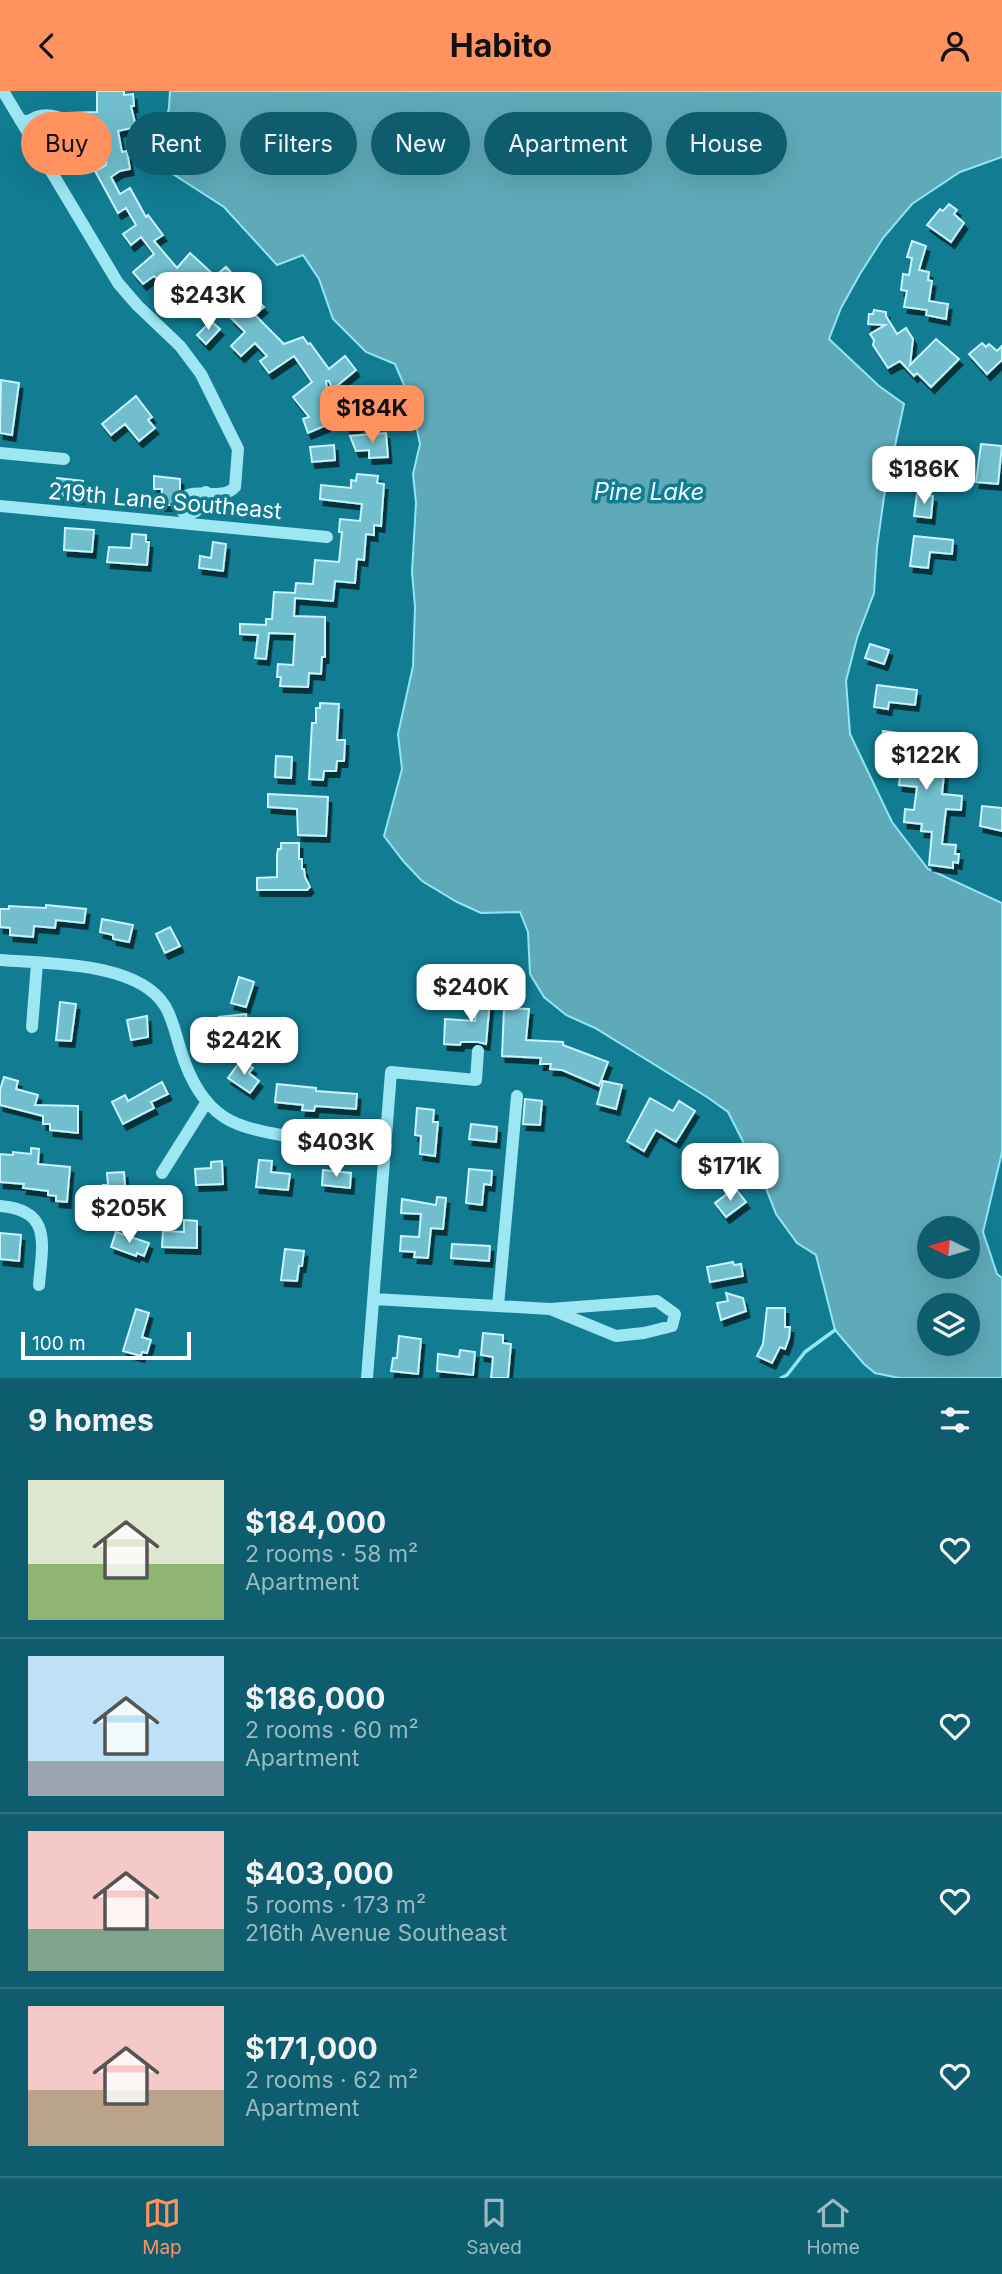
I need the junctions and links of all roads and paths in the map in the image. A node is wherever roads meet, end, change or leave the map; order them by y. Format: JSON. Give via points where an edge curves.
{"nodes":[{"id":1,"x":3,"y":91,"type":"edge"},
{"id":2,"x":0,"y":453,"type":"edge"},
{"id":3,"x":64,"y":459,"type":"dead end"},
{"id":4,"x":206,"y":492,"type":"dead end"},
{"id":5,"x":0,"y":506,"type":"edge"},
{"id":6,"x":327,"y":537,"type":"dead end"},
{"id":7,"x":0,"y":960,"type":"edge"},
{"id":8,"x":37,"y":963,"type":"junction"},
{"id":9,"x":32,"y":1027,"type":"dead end"},
{"id":10,"x":478,"y":1051,"type":"dead end"},
{"id":11,"x":517,"y":1095,"type":"dead end"},
{"id":12,"x":206,"y":1103,"type":"junction"},
{"id":13,"x":386,"y":1146,"type":"junction"},
{"id":14,"x":162,"y":1173,"type":"dead end"},
{"id":15,"x":0,"y":1206,"type":"edge"},
{"id":16,"x":39,"y":1285,"type":"dead end"},
{"id":17,"x":374,"y":1299,"type":"junction"},
{"id":18,"x":498,"y":1306,"type":"junction"},
{"id":19,"x":550,"y":1310,"type":"junction"},
{"id":20,"x":367,"y":1378,"type":"edge"}],
"edges":[{"from":1,"to":4,"type":"street","via":[[118,283],[201,374],[238,449],[235,487],[223,494]]},
{"from":2,"to":3,"type":"street"},
{"from":5,"to":6,"type":"street","name":"219th Lane Southeast"},
{"from":7,"to":8,"type":"street"},
{"from":8,"to":9,"type":"street"},
{"from":8,"to":12,"type":"street","via":[[115,973],[157,996],[165,1005],[185,1065]]},
{"from":10,"to":13,"type":"street","via":[[475,1080],[391,1072]]},
{"from":11,"to":18,"type":"street"},
{"from":12,"to":13,"type":"street","via":[[226,1119],[256,1131]]},
{"from":12,"to":14,"type":"street"},
{"from":13,"to":17,"type":"street"},
{"from":15,"to":16,"type":"street","via":[[17,1207],[35,1218],[43,1235]]},
{"from":17,"to":18,"type":"street"},
{"from":17,"to":20,"type":"street"},
{"from":18,"to":19,"type":"street"},
{"from":19,"to":19,"type":"street","via":[[616,1336],[672,1326],[675,1314],[657,1301]]}]}
